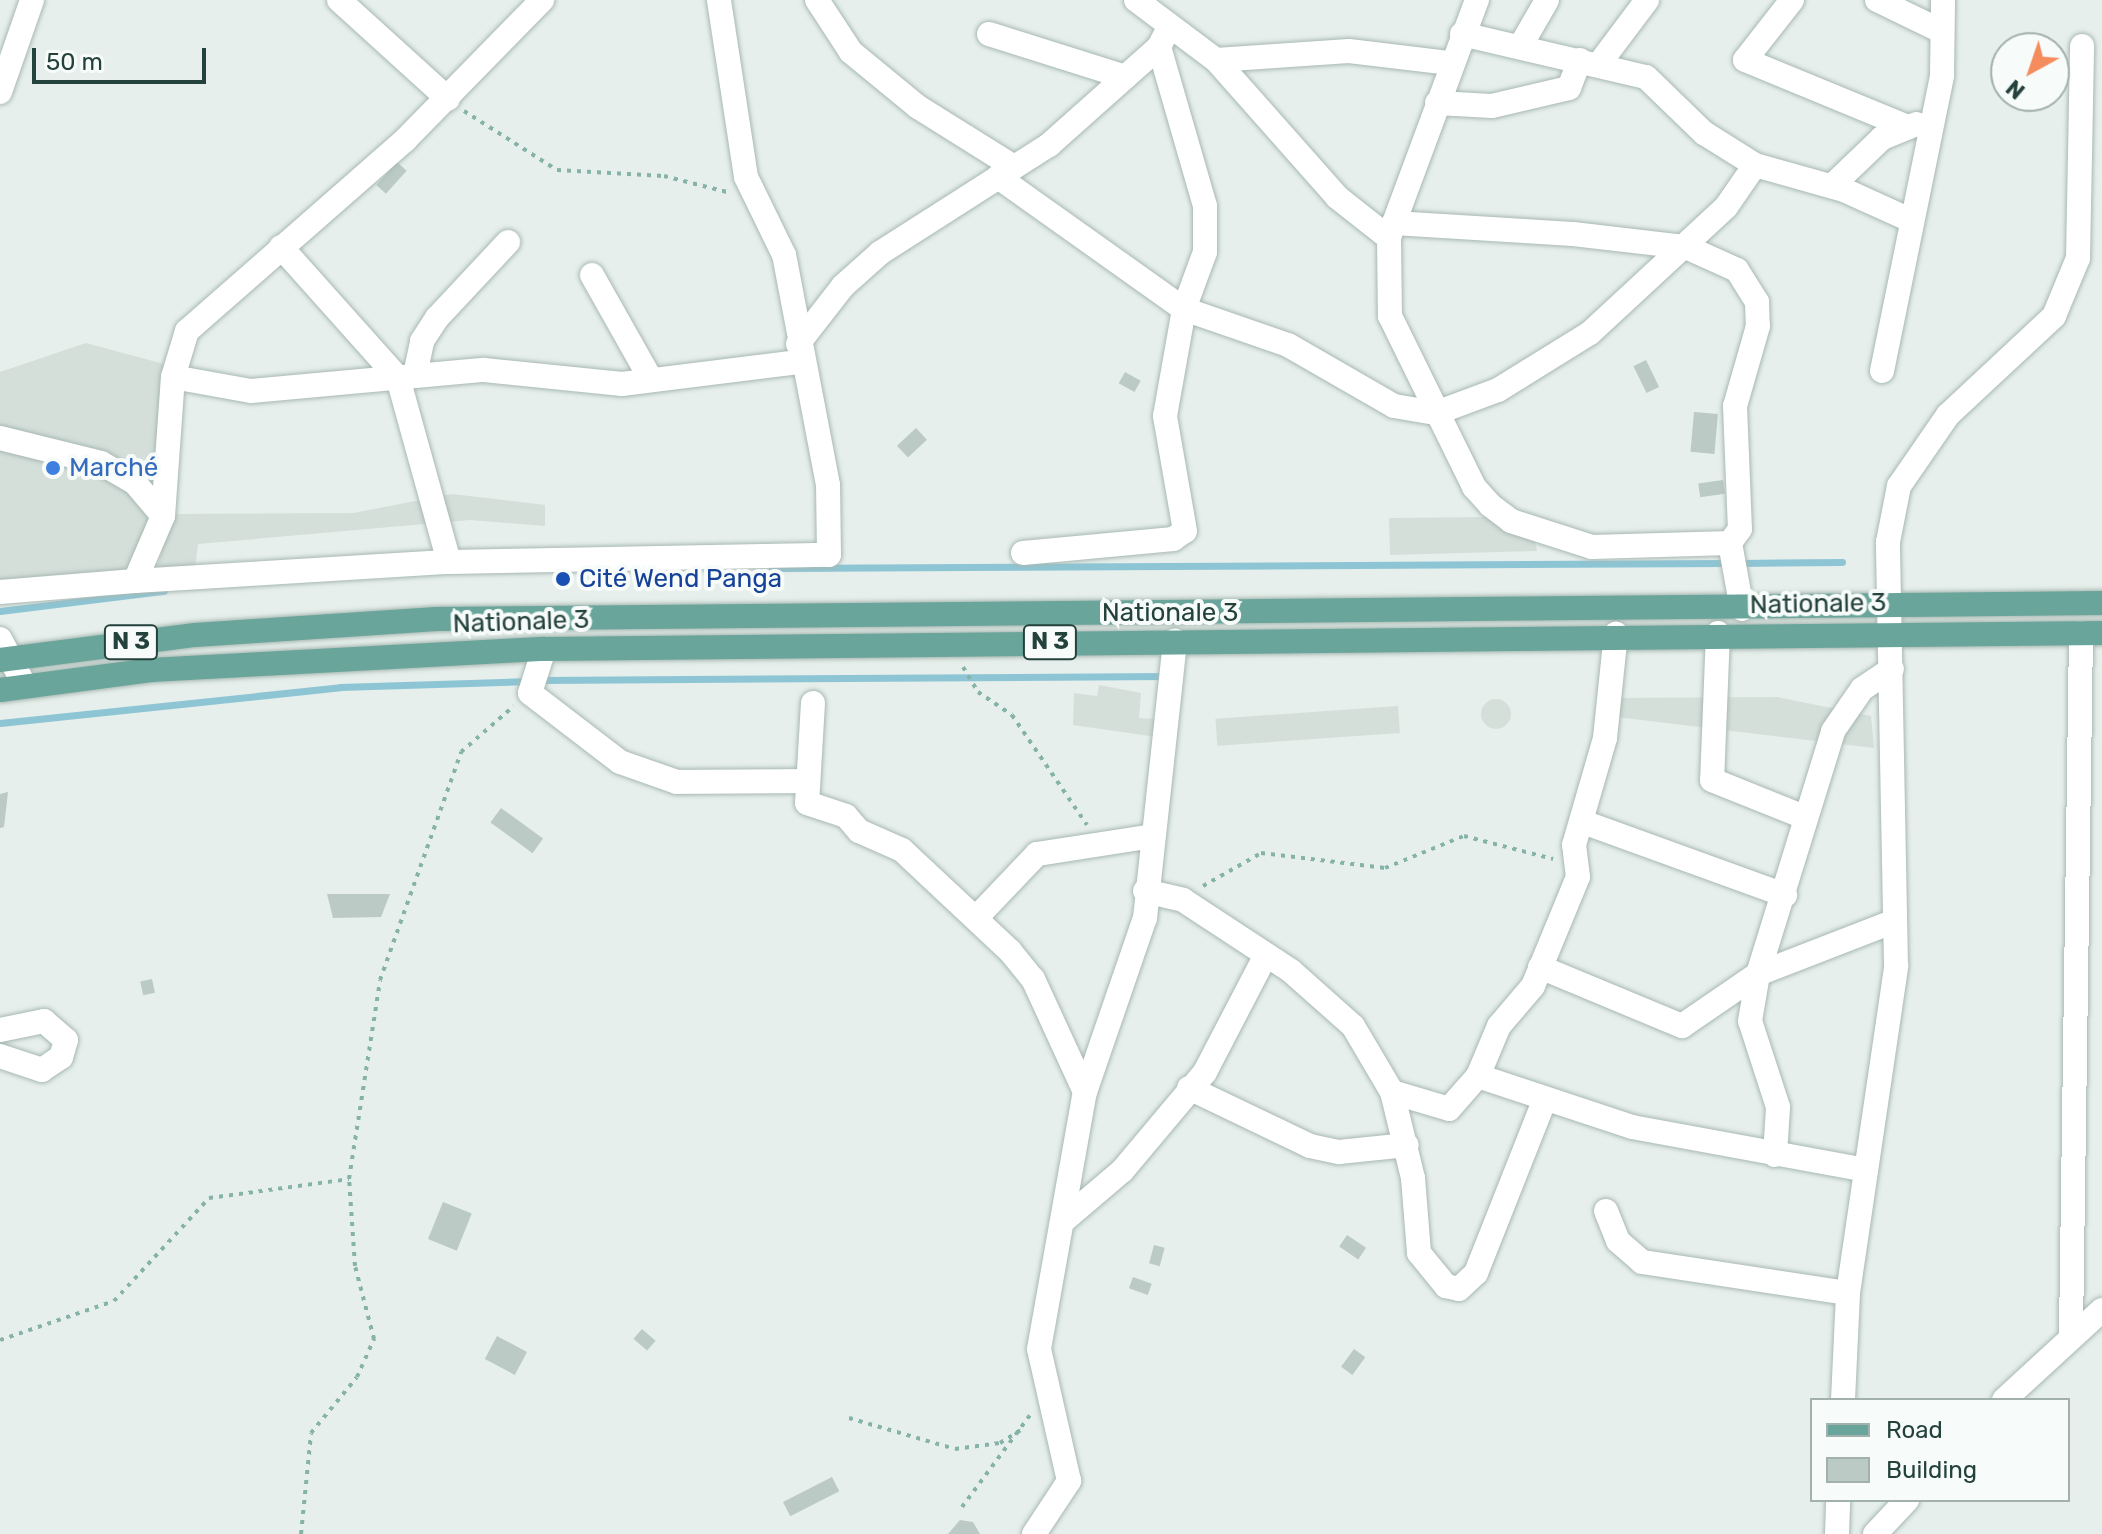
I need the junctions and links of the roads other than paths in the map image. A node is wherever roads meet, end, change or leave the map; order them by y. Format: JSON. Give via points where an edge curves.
{"nodes":[{"id":1,"x":32,"y":0,"type":"edge"},
{"id":2,"x":339,"y":0,"type":"edge"},
{"id":3,"x":542,"y":0,"type":"edge"},
{"id":4,"x":719,"y":0,"type":"edge"},
{"id":5,"x":817,"y":0,"type":"edge"},
{"id":6,"x":1136,"y":0,"type":"edge"},
{"id":7,"x":1476,"y":0,"type":"edge"},
{"id":8,"x":1547,"y":0,"type":"edge"},
{"id":9,"x":1647,"y":0,"type":"edge"},
{"id":10,"x":1792,"y":0,"type":"edge"},
{"id":11,"x":1877,"y":0,"type":"edge"},
{"id":12,"x":1943,"y":0,"type":"edge"},
{"id":13,"x":1941,"y":31,"type":"junction"},
{"id":14,"x":989,"y":34,"type":"dead end"},
{"id":15,"x":1462,"y":34,"type":"junction"},
{"id":16,"x":1164,"y":37,"type":"junction"},
{"id":17,"x":2082,"y":46,"type":"dead end"},
{"id":18,"x":1520,"y":47,"type":"junction"},
{"id":19,"x":1216,"y":60,"type":"junction"},
{"id":20,"x":1589,"y":62,"type":"junction"},
{"id":21,"x":1450,"y":63,"type":"junction"},
{"id":22,"x":1125,"y":77,"type":"junction"},
{"id":23,"x":0,"y":92,"type":"edge"},
{"id":24,"x":448,"y":99,"type":"junction"},
{"id":25,"x":1437,"y":103,"type":"junction"},
{"id":26,"x":1930,"y":122,"type":"junction"},
{"id":27,"x":1903,"y":125,"type":"junction"},
{"id":28,"x":1755,"y":165,"type":"junction"},
{"id":29,"x":1006,"y":172,"type":"junction"},
{"id":30,"x":1832,"y":186,"type":"junction"},
{"id":31,"x":1908,"y":219,"type":"junction"},
{"id":32,"x":1392,"y":230,"type":"junction"},
{"id":33,"x":508,"y":242,"type":"dead end"},
{"id":34,"x":281,"y":247,"type":"junction"},
{"id":35,"x":1686,"y":247,"type":"junction"},
{"id":36,"x":592,"y":275,"type":"dead end"},
{"id":37,"x":1184,"y":309,"type":"junction"},
{"id":38,"x":798,"y":353,"type":"junction"},
{"id":39,"x":1882,"y":371,"type":"dead end"},
{"id":40,"x":406,"y":376,"type":"junction"},
{"id":41,"x":173,"y":377,"type":"junction"},
{"id":42,"x":650,"y":378,"type":"junction"},
{"id":43,"x":1436,"y":413,"type":"junction"},
{"id":44,"x":0,"y":438,"type":"edge"},
{"id":45,"x":163,"y":516,"type":"junction"},
{"id":46,"x":1730,"y":543,"type":"junction"},
{"id":47,"x":1023,"y":553,"type":"dead end"},
{"id":48,"x":449,"y":562,"type":"junction"},
{"id":49,"x":135,"y":581,"type":"junction"},
{"id":50,"x":0,"y":592,"type":"edge"},
{"id":51,"x":2102,"y":603,"type":"edge"},
{"id":52,"x":1891,"y":606,"type":"junction"},
{"id":53,"x":1742,"y":609,"type":"junction"},
{"id":54,"x":1891,"y":631,"type":"junction"},
{"id":55,"x":1718,"y":633,"type":"junction"},
{"id":56,"x":2091,"y":633,"type":"edge"},
{"id":57,"x":1616,"y":634,"type":"junction"},
{"id":58,"x":1175,"y":641,"type":"junction"},
{"id":59,"x":544,"y":649,"type":"junction"},
{"id":60,"x":2,"y":653,"type":"edge"},
{"id":61,"x":1892,"y":669,"type":"junction"},
{"id":62,"x":25,"y":686,"type":"junction"},
{"id":63,"x":0,"y":690,"type":"edge"},
{"id":64,"x":813,"y":703,"type":"dead end"},
{"id":65,"x":805,"y":781,"type":"junction"},
{"id":66,"x":1804,"y":817,"type":"junction"},
{"id":67,"x":1583,"y":822,"type":"junction"},
{"id":68,"x":1153,"y":836,"type":"junction"},
{"id":69,"x":1145,"y":891,"type":"junction"},
{"id":70,"x":1785,"y":895,"type":"junction"},
{"id":71,"x":977,"y":917,"type":"junction"},
{"id":72,"x":1892,"y":922,"type":"junction"},
{"id":73,"x":1266,"y":955,"type":"junction"},
{"id":74,"x":1540,"y":967,"type":"junction"},
{"id":75,"x":1758,"y":974,"type":"junction"},
{"id":76,"x":0,"y":1030,"type":"edge"},
{"id":77,"x":0,"y":1056,"type":"edge"},
{"id":78,"x":1478,"y":1076,"type":"junction"},
{"id":79,"x":1189,"y":1088,"type":"junction"},
{"id":80,"x":1085,"y":1092,"type":"junction"},
{"id":81,"x":1392,"y":1092,"type":"junction"},
{"id":82,"x":1544,"y":1101,"type":"junction"},
{"id":83,"x":1407,"y":1145,"type":"junction"},
{"id":84,"x":1775,"y":1155,"type":"junction"},
{"id":85,"x":1866,"y":1170,"type":"junction"},
{"id":86,"x":1606,"y":1211,"type":"dead end"},
{"id":87,"x":1063,"y":1221,"type":"junction"},
{"id":88,"x":1848,"y":1293,"type":"junction"},
{"id":89,"x":2102,"y":1310,"type":"edge"},
{"id":90,"x":2071,"y":1332,"type":"junction"},
{"id":91,"x":1843,"y":1398,"type":"edge"},
{"id":92,"x":2006,"y":1398,"type":"edge"},
{"id":93,"x":1838,"y":1502,"type":"edge"},
{"id":94,"x":1905,"y":1502,"type":"edge"},
{"id":95,"x":1034,"y":1534,"type":"edge"},
{"id":96,"x":1837,"y":1534,"type":"edge"},
{"id":97,"x":1875,"y":1534,"type":"edge"}],
"edges":[{"from":1,"to":23,"type":"street"},
{"from":2,"to":24,"type":"street"},
{"from":3,"to":24,"type":"street"},
{"from":4,"to":38,"type":"street","via":[[754,195],[784,255]]},
{"from":5,"to":29,"type":"street","via":[[851,52]]},
{"from":6,"to":16,"type":"street"},
{"from":7,"to":15,"type":"street"},
{"from":8,"to":18,"type":"street"},
{"from":9,"to":20,"type":"street"},
{"from":10,"to":27,"type":"street","via":[[1745,60]]},
{"from":11,"to":13,"type":"street"},
{"from":12,"to":13,"type":"street"},
{"from":13,"to":26,"type":"street","via":[[1942,75]]},
{"from":14,"to":22,"type":"street"},
{"from":15,"to":18,"type":"street"},
{"from":15,"to":21,"type":"street"},
{"from":16,"to":19,"type":"street"},
{"from":16,"to":22,"type":"street"},
{"from":16,"to":37,"type":"street","via":[[1205,206],[1205,252]]},
{"from":17,"to":52,"type":"street","via":[[2078,258],[2054,316],[1948,415],[1899,486],[1888,542]]},
{"from":18,"to":20,"type":"street"},
{"from":19,"to":21,"type":"street","via":[[1349,51]]},
{"from":19,"to":32,"type":"street","via":[[1337,197]]},
{"from":20,"to":25,"type":"street","via":[[1569,88],[1492,106]]},
{"from":20,"to":28,"type":"street","via":[[1646,77],[1704,133]]},
{"from":21,"to":25,"type":"street"},
{"from":22,"to":29,"type":"street","via":[[1071,128]]},
{"from":24,"to":34,"type":"street"},
{"from":25,"to":32,"type":"street"},
{"from":26,"to":27,"type":"street"},
{"from":26,"to":31,"type":"street"},
{"from":27,"to":30,"type":"street"},
{"from":28,"to":30,"type":"street"},
{"from":28,"to":35,"type":"street"},
{"from":29,"to":37,"type":"street"},
{"from":29,"to":38,"type":"street","via":[[880,253],[843,286]]},
{"from":30,"to":31,"type":"street"},
{"from":31,"to":39,"type":"street"},
{"from":32,"to":35,"type":"street"},
{"from":32,"to":43,"type":"street","via":[[1390,316]]},
{"from":33,"to":40,"type":"street","via":[[437,318]]},
{"from":34,"to":40,"type":"street"},
{"from":34,"to":41,"type":"street","via":[[187,331]]},
{"from":35,"to":43,"type":"street","via":[[1539,367]]},
{"from":35,"to":46,"type":"street","via":[[1737,270],[1757,302],[1758,326],[1735,406],[1740,529]]},
{"from":36,"to":42,"type":"street"},
{"from":37,"to":43,"type":"street","via":[[1288,345],[1394,406]]},
{"from":37,"to":47,"type":"street","via":[[1165,416],[1185,531],[1173,539]]},
{"from":38,"to":42,"type":"street"},
{"from":38,"to":48,"type":"street","via":[[828,485],[829,555]]},
{"from":40,"to":41,"type":"street","via":[[251,391]]},
{"from":40,"to":42,"type":"street","via":[[484,370],[607,384]]},
{"from":40,"to":48,"type":"street"},
{"from":41,"to":45,"type":"street"},
{"from":43,"to":46,"type":"street","via":[[1474,487],[1504,518],[1592,547]]},
{"from":44,"to":45,"type":"street","via":[[101,463],[135,483]]},
{"from":45,"to":49,"type":"street"},
{"from":46,"to":53,"type":"street"},
{"from":48,"to":49,"type":"street"},
{"from":49,"to":50,"type":"street"},
{"from":51,"to":52,"type":"main road","number":"N 3"},
{"from":52,"to":53,"type":"main road","number":"N 3"},
{"from":52,"to":54,"type":"street"},
{"from":53,"to":60,"type":"main road","number":"N 3","via":[[436,619]]},
{"from":54,"to":55,"type":"main road","name":"Nationale 3","number":"N 3"},
{"from":54,"to":56,"type":"main road","name":"Nationale 3","number":"N 3"},
{"from":54,"to":61,"type":"street"},
{"from":55,"to":57,"type":"main road","name":"Nationale 3","number":"N 3"},
{"from":55,"to":66,"type":"street","via":[[1712,780]]},
{"from":56,"to":90,"type":"street"},
{"from":57,"to":58,"type":"main road","name":"Nationale 3","number":"N 3"},
{"from":57,"to":67,"type":"street","via":[[1605,738]]},
{"from":58,"to":59,"type":"main road","name":"Nationale 3","number":"N 3"},
{"from":58,"to":68,"type":"street"},
{"from":59,"to":62,"type":"main road","name":"Nationale 3","number":"N 3","via":[[151,670]]},
{"from":59,"to":65,"type":"street","via":[[530,693],[603,752],[677,782]]},
{"from":60,"to":62,"type":"street"},
{"from":61,"to":66,"type":"street","via":[[1840,716]]},
{"from":61,"to":72,"type":"street"},
{"from":62,"to":63,"type":"main road","name":"Nationale 3","number":"N 3"},
{"from":64,"to":65,"type":"street"},
{"from":65,"to":71,"type":"street","via":[[808,804],[893,844]]},
{"from":66,"to":70,"type":"street"},
{"from":67,"to":70,"type":"street"},
{"from":67,"to":74,"type":"street","via":[[1575,865],[1578,877]]},
{"from":68,"to":69,"type":"street"},
{"from":68,"to":71,"type":"street","via":[[1058,848],[1023,862]]},
{"from":69,"to":73,"type":"street","via":[[1183,900]]},
{"from":69,"to":80,"type":"street","via":[[1139,946]]},
{"from":70,"to":75,"type":"street"},
{"from":71,"to":80,"type":"street","via":[[1033,979]]},
{"from":72,"to":75,"type":"street"},
{"from":72,"to":85,"type":"street","via":[[1891,1016]]},
{"from":73,"to":79,"type":"street","via":[[1234,1028]]},
{"from":73,"to":81,"type":"street","via":[[1353,1026]]},
{"from":74,"to":75,"type":"street","via":[[1668,1026],[1699,1017]]},
{"from":74,"to":78,"type":"street","via":[[1499,1026]]},
{"from":75,"to":84,"type":"street","via":[[1750,1021],[1778,1107]]},
{"from":76,"to":77,"type":"street","via":[[44,1021],[66,1040],[61,1057],[42,1070]]},
{"from":78,"to":81,"type":"street","via":[[1449,1109]]},
{"from":78,"to":82,"type":"street"},
{"from":79,"to":83,"type":"street","via":[[1310,1146],[1339,1152]]},
{"from":79,"to":87,"type":"street","via":[[1103,1191]]},
{"from":80,"to":87,"type":"street"},
{"from":81,"to":83,"type":"street"},
{"from":82,"to":83,"type":"street","via":[[1476,1273],[1459,1289],[1446,1286],[1419,1253]]},
{"from":82,"to":84,"type":"street"},
{"from":84,"to":85,"type":"street"},
{"from":85,"to":88,"type":"street"},
{"from":86,"to":88,"type":"street","via":[[1618,1241],[1642,1262]]},
{"from":87,"to":95,"type":"street","via":[[1039,1358],[1069,1481]]},
{"from":88,"to":91,"type":"street"},
{"from":89,"to":90,"type":"street"},
{"from":90,"to":92,"type":"street"},
{"from":93,"to":96,"type":"street"},
{"from":94,"to":97,"type":"street"}]}
